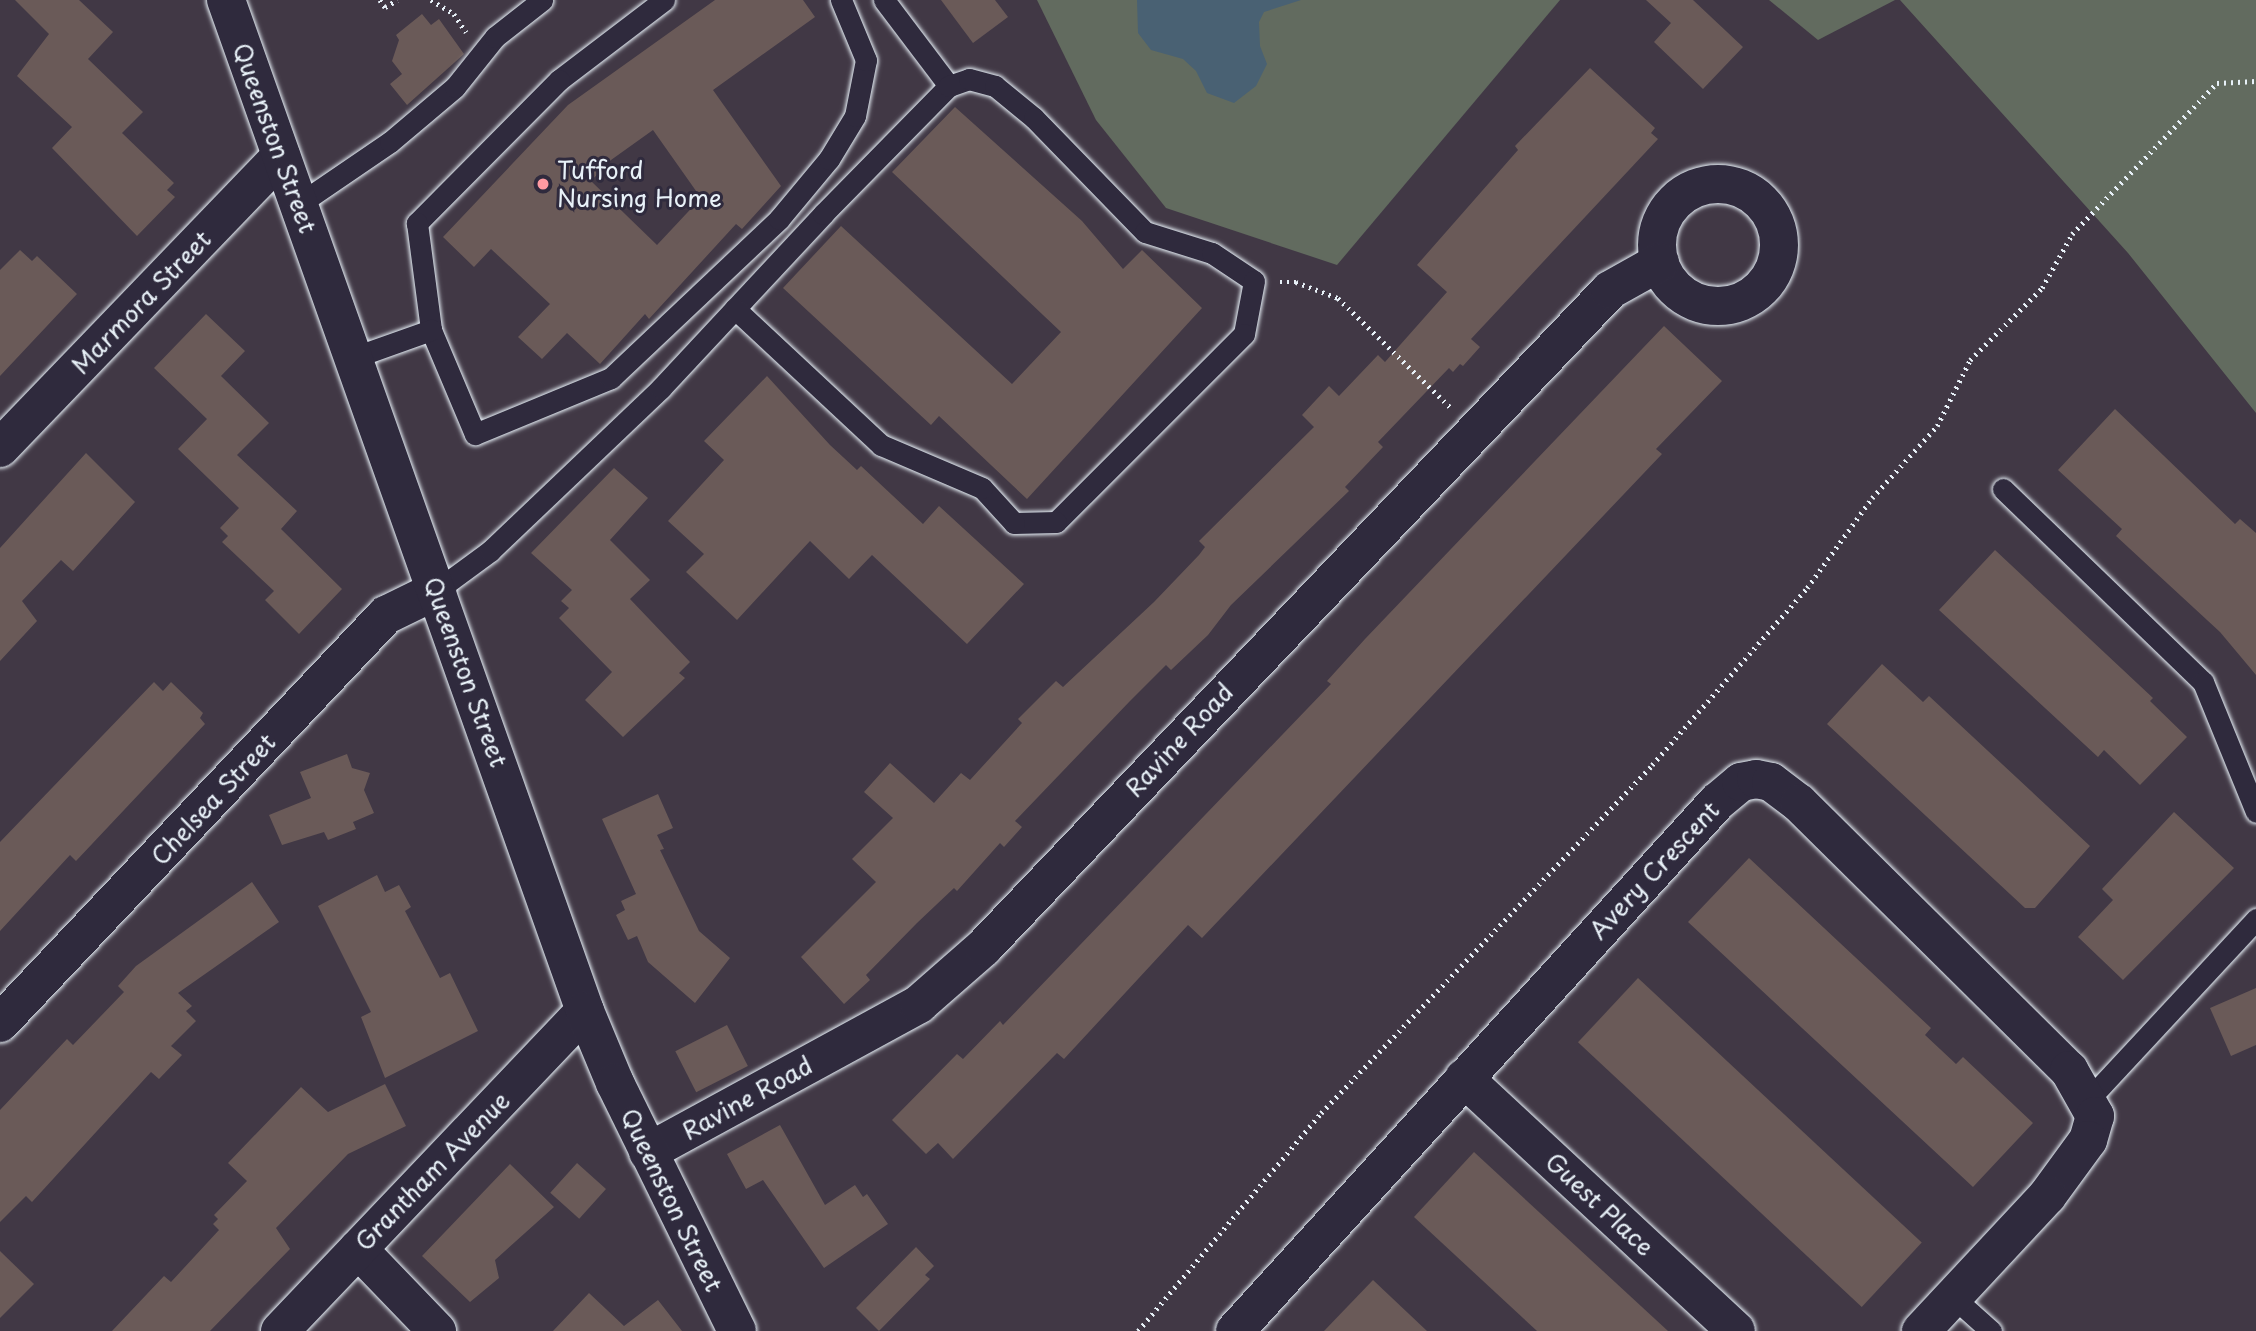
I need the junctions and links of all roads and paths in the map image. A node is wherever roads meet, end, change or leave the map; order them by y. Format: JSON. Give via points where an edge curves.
{"nodes":[{"id":1,"x":226,"y":0,"type":"edge"},
{"id":2,"x":380,"y":0,"type":"edge"},
{"id":3,"x":397,"y":0,"type":"edge"},
{"id":4,"x":431,"y":0,"type":"edge"},
{"id":5,"x":542,"y":0,"type":"edge"},
{"id":6,"x":664,"y":0,"type":"edge"},
{"id":7,"x":841,"y":0,"type":"edge"},
{"id":8,"x":884,"y":0,"type":"edge"},
{"id":9,"x":482,"y":53,"type":"junction"},
{"id":10,"x":2256,"y":81,"type":"edge"},
{"id":11,"x":949,"y":86,"type":"junction"},
{"id":12,"x":281,"y":156,"type":"junction"},
{"id":13,"x":299,"y":204,"type":"junction"},
{"id":14,"x":1660,"y":262,"type":"dead end"},
{"id":15,"x":1254,"y":281,"type":"junction"},
{"id":16,"x":735,"y":309,"type":"junction"},
{"id":17,"x":431,"y":330,"type":"junction"},
{"id":18,"x":355,"y":357,"type":"junction"},
{"id":19,"x":1473,"y":429,"type":"junction"},
{"id":20,"x":0,"y":448,"type":"edge"},
{"id":21,"x":2003,"y":489,"type":"dead end"},
{"id":22,"x":437,"y":590,"type":"junction"},
{"id":23,"x":2256,"y":812,"type":"edge"},
{"id":24,"x":2256,"y":919,"type":"edge"},
{"id":25,"x":585,"y":1011,"type":"junction"},
{"id":26,"x":0,"y":1023,"type":"edge"},
{"id":27,"x":1464,"y":1078,"type":"junction"},
{"id":28,"x":2092,"y":1108,"type":"junction"},
{"id":29,"x":648,"y":1152,"type":"junction"},
{"id":30,"x":358,"y":1249,"type":"junction"},
{"id":31,"x":1953,"y":1297,"type":"junction"},
{"id":32,"x":280,"y":1331,"type":"edge"},
{"id":33,"x":437,"y":1331,"type":"edge"},
{"id":34,"x":737,"y":1331,"type":"edge"},
{"id":35,"x":1138,"y":1331,"type":"edge"},
{"id":36,"x":1235,"y":1331,"type":"edge"},
{"id":37,"x":1736,"y":1331,"type":"edge"},
{"id":38,"x":1921,"y":1331,"type":"edge"},
{"id":39,"x":1991,"y":1331,"type":"edge"}],
"edges":[{"from":1,"to":12,"type":"street","name":"Queenston Street"},
{"from":2,"to":3,"type":"path","via":[[385,7]]},
{"from":4,"to":9,"type":"path","via":[[454,14]]},
{"from":5,"to":9,"type":"lane"},
{"from":6,"to":17,"type":"lane","via":[[559,80],[416,223]]},
{"from":7,"to":17,"type":"lane","via":[[866,60],[855,117],[829,159],[779,219],[611,378],[475,434]]},
{"from":8,"to":11,"type":"lane"},
{"from":9,"to":13,"type":"lane","via":[[455,87],[390,142]]},
{"from":10,"to":35,"type":"path","via":[[2217,82],[2072,234],[2042,288],[1969,360],[1937,426],[1872,498],[1807,587],[1643,775],[1321,1113]]},
{"from":11,"to":15,"type":"lane","via":[[969,79],[995,86],[1034,118],[1144,232],[1212,253]]},
{"from":11,"to":16,"type":"lane"},
{"from":12,"to":13,"type":"street","name":"Queenston Street"},
{"from":12,"to":20,"type":"street","name":"Marmora Street"},
{"from":13,"to":18,"type":"street","name":"Queenston Street"},
{"from":14,"to":19,"type":"street","name":"Ravine Road","via":[[1610,290]]},
{"from":15,"to":16,"type":"lane","via":[[1244,334],[1056,522],[1014,523],[982,488],[881,445]]},
{"from":15,"to":19,"type":"path","via":[[1296,282],[1338,298]]},
{"from":16,"to":22,"type":"lane","via":[[661,388],[490,551]]},
{"from":17,"to":18,"type":"lane"},
{"from":18,"to":22,"type":"street","name":"Queenston Street"},
{"from":19,"to":29,"type":"street","name":"Ravine Road","via":[[984,947],[919,1004]]},
{"from":21,"to":23,"type":"lane","via":[[2203,682]]},
{"from":22,"to":25,"type":"street","name":"Queenston Street"},
{"from":22,"to":26,"type":"street","name":"Chelsea Street","via":[[386,615]]},
{"from":24,"to":28,"type":"lane"},
{"from":25,"to":29,"type":"street","name":"Queenston Street"},
{"from":25,"to":30,"type":"street","name":"Grantham Avenue"},
{"from":27,"to":28,"type":"street","name":"Avery Crescent","via":[[1728,790],[1756,779],[1771,782],[1799,803],[2069,1070]]},
{"from":27,"to":36,"type":"street","name":"Avery Crescent"},
{"from":27,"to":37,"type":"street","name":"Guest Place"},
{"from":28,"to":31,"type":"street","via":[[2088,1140],[2047,1196]]},
{"from":29,"to":34,"type":"street","name":"Queenston Street"},
{"from":30,"to":32,"type":"street","name":"Grantham Avenue"},
{"from":30,"to":33,"type":"street"},
{"from":31,"to":38,"type":"street"},
{"from":31,"to":39,"type":"lane"}]}
